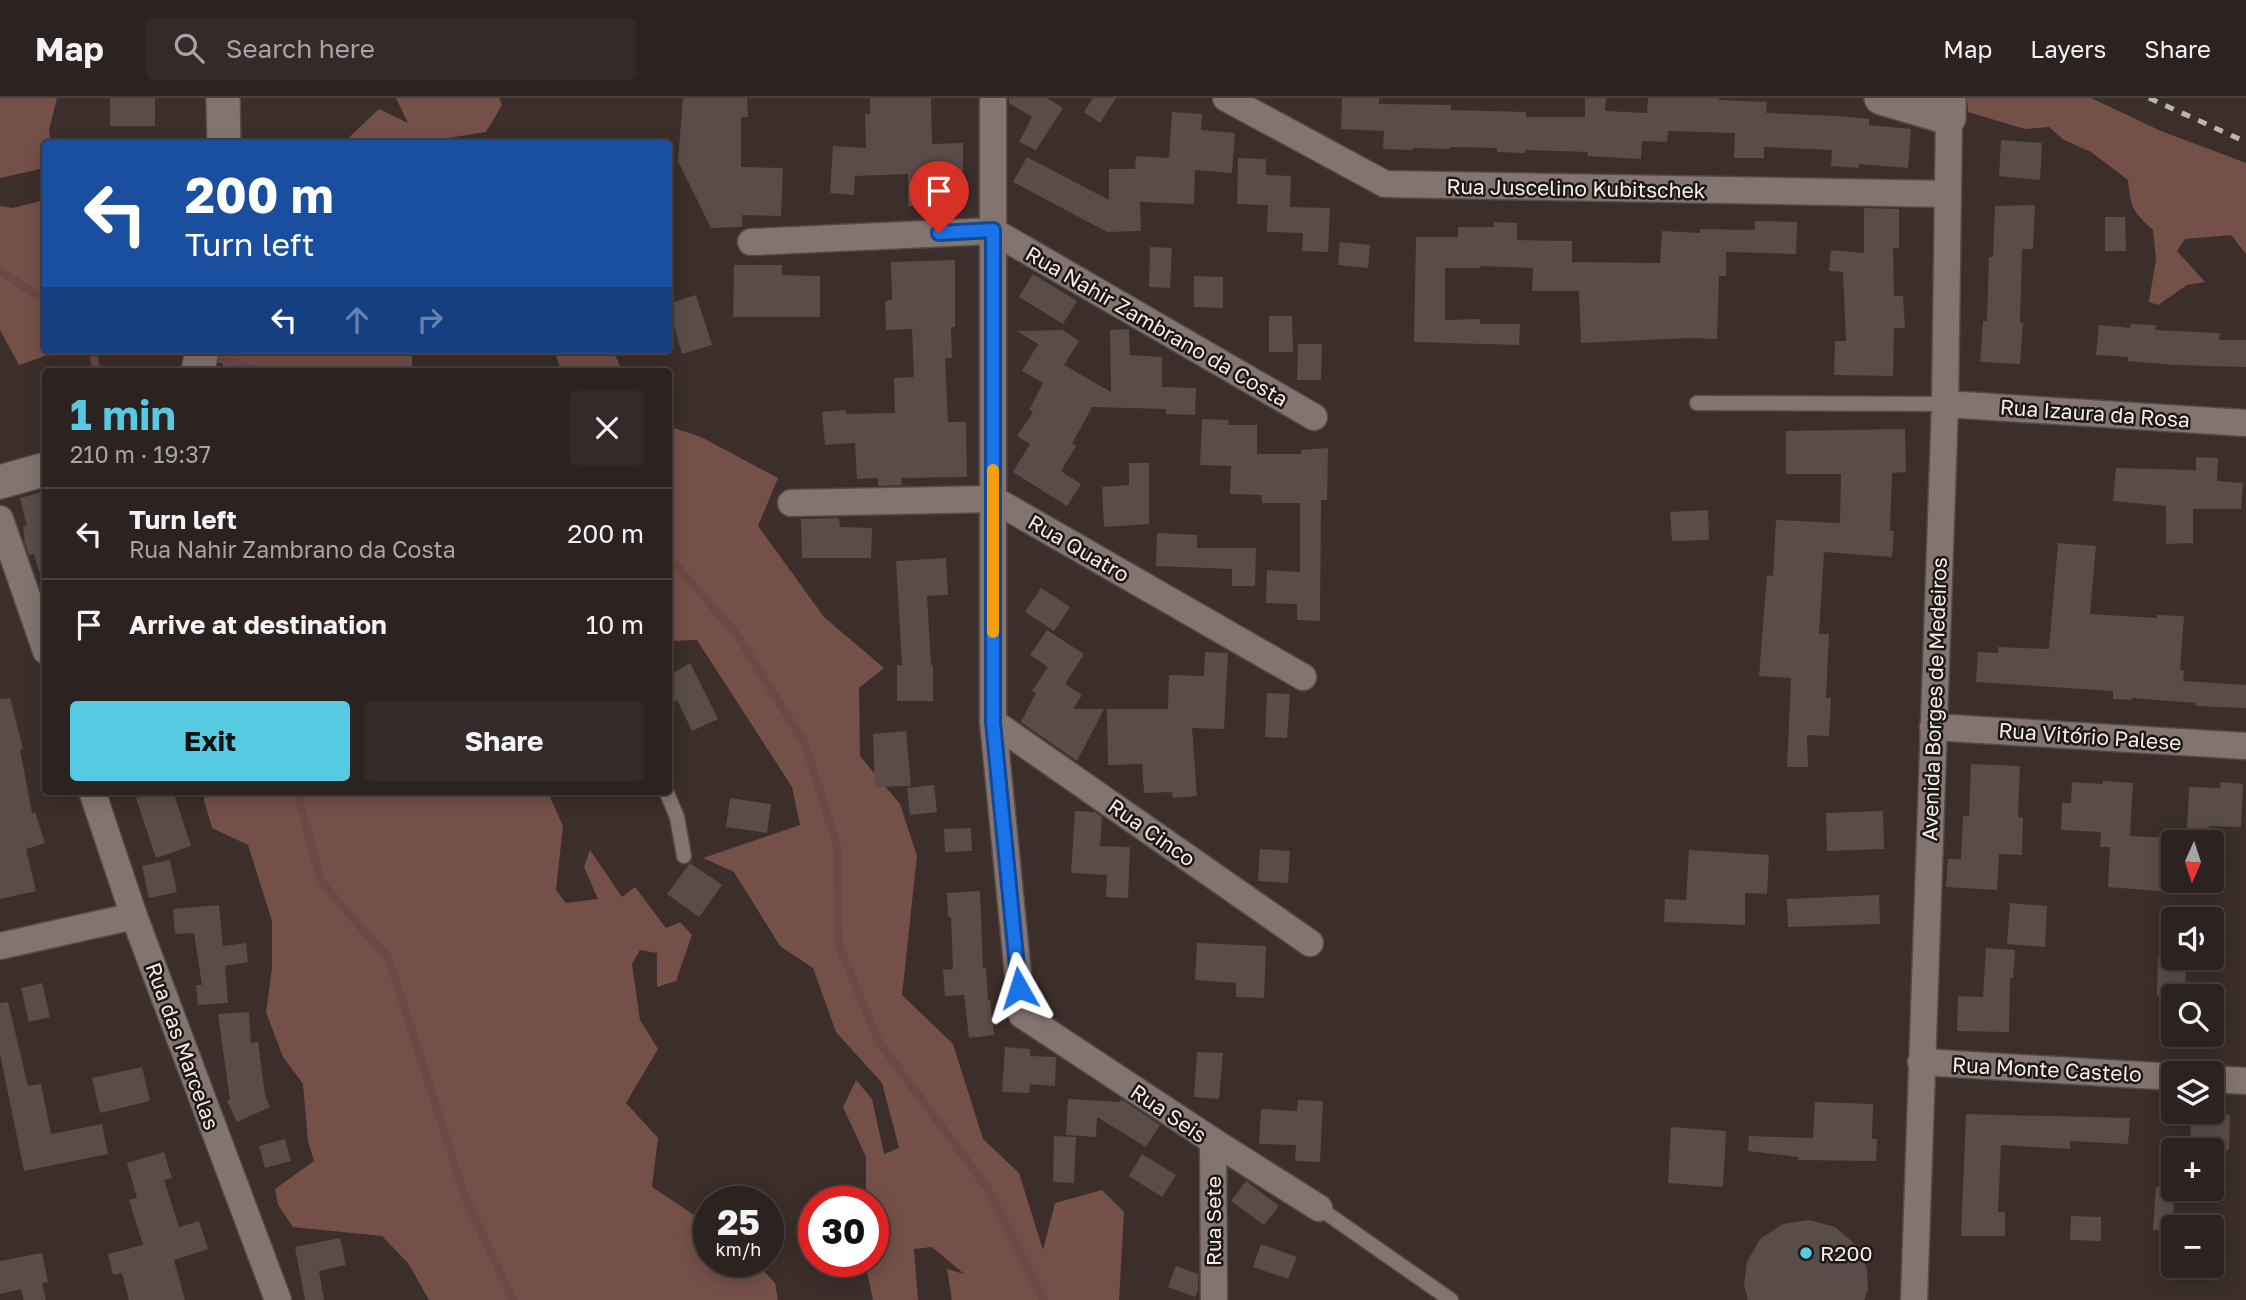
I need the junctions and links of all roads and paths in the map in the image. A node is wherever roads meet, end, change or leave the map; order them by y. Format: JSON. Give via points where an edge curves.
{"nodes":[{"id":1,"x":223,"y":98,"type":"edge"},
{"id":2,"x":993,"y":98,"type":"edge"},
{"id":3,"x":1226,"y":98,"type":"edge"},
{"id":4,"x":1881,"y":98,"type":"edge"},
{"id":5,"x":1949,"y":105,"type":"edge"},
{"id":6,"x":224,"y":140,"type":"edge"},
{"id":7,"x":1948,"y":194,"type":"junction"},
{"id":8,"x":993,"y":230,"type":"junction"},
{"id":9,"x":751,"y":242,"type":"dead end"},
{"id":10,"x":1697,"y":403,"type":"dead end"},
{"id":11,"x":1945,"y":404,"type":"junction"},
{"id":12,"x":1314,"y":416,"type":"dead end"},
{"id":13,"x":2246,"y":423,"type":"edge"},
{"id":14,"x":42,"y":470,"type":"edge"},
{"id":15,"x":0,"y":482,"type":"edge"},
{"id":16,"x":993,"y":499,"type":"junction"},
{"id":17,"x":791,"y":503,"type":"dead end"},
{"id":18,"x":0,"y":519,"type":"edge"},
{"id":19,"x":42,"y":640,"type":"edge"},
{"id":20,"x":1303,"y":677,"type":"dead end"},
{"id":21,"x":993,"y":722,"type":"junction"},
{"id":22,"x":1933,"y":727,"type":"junction"},
{"id":23,"x":2246,"y":746,"type":"edge"},
{"id":24,"x":93,"y":795,"type":"edge"},
{"id":25,"x":668,"y":795,"type":"edge"},
{"id":26,"x":684,"y":856,"type":"dead end"},
{"id":27,"x":134,"y":916,"type":"junction"},
{"id":28,"x":1310,"y":943,"type":"dead end"},
{"id":29,"x":0,"y":946,"type":"edge"},
{"id":30,"x":1921,"y":1062,"type":"junction"},
{"id":31,"x":2161,"y":1076,"type":"edge"},
{"id":32,"x":2224,"y":1080,"type":"edge"},
{"id":33,"x":2246,"y":1081,"type":"edge"},
{"id":34,"x":1213,"y":1141,"type":"junction"},
{"id":35,"x":1319,"y":1208,"type":"joint"},
{"id":36,"x":278,"y":1300,"type":"edge"},
{"id":37,"x":1214,"y":1300,"type":"edge"},
{"id":38,"x":1451,"y":1300,"type":"edge"},
{"id":39,"x":1913,"y":1300,"type":"edge"}],
"edges":[{"from":1,"to":6,"type":"street"},
{"from":2,"to":8,"type":"street"},
{"from":3,"to":7,"type":"street","name":"Rua Juscelino Kubitschek","via":[[1385,184]]},
{"from":4,"to":5,"type":"street"},
{"from":5,"to":7,"type":"street","name":"Avenida Borges de Medeiros"},
{"from":7,"to":11,"type":"street","name":"Avenida Borges de Medeiros"},
{"from":8,"to":9,"type":"street"},
{"from":8,"to":12,"type":"street","name":"Rua Nahir Zambrano da Costa"},
{"from":8,"to":16,"type":"street"},
{"from":10,"to":11,"type":"lane"},
{"from":11,"to":13,"type":"street","name":"Rua Izaura da Rosa"},
{"from":11,"to":22,"type":"street","name":"Avenida Borges de Medeiros"},
{"from":14,"to":15,"type":"street"},
{"from":16,"to":17,"type":"street"},
{"from":16,"to":20,"type":"street","name":"Rua Quatro"},
{"from":16,"to":21,"type":"street"},
{"from":18,"to":19,"type":"street"},
{"from":21,"to":28,"type":"street","name":"Rua Cinco"},
{"from":21,"to":34,"type":"street","name":"Rua Seis","via":[[1022,1015]]},
{"from":22,"to":23,"type":"street","name":"Rua Vitório Palese"},
{"from":22,"to":30,"type":"street","name":"Avenida Borges de Medeiros"},
{"from":24,"to":27,"type":"street","name":"Rua das Marcelas"},
{"from":25,"to":26,"type":"lane"},
{"from":27,"to":29,"type":"street"},
{"from":27,"to":36,"type":"street","name":"Rua das Marcelas"},
{"from":30,"to":31,"type":"street","name":"Rua Monte Castelo"},
{"from":30,"to":39,"type":"street","name":"Avenida Borges de Medeiros"},
{"from":32,"to":33,"type":"street"},
{"from":34,"to":35,"type":"street","name":"Rua Seis"},
{"from":34,"to":37,"type":"street","name":"Rua Sete"},
{"from":35,"to":38,"type":"lane"}]}
